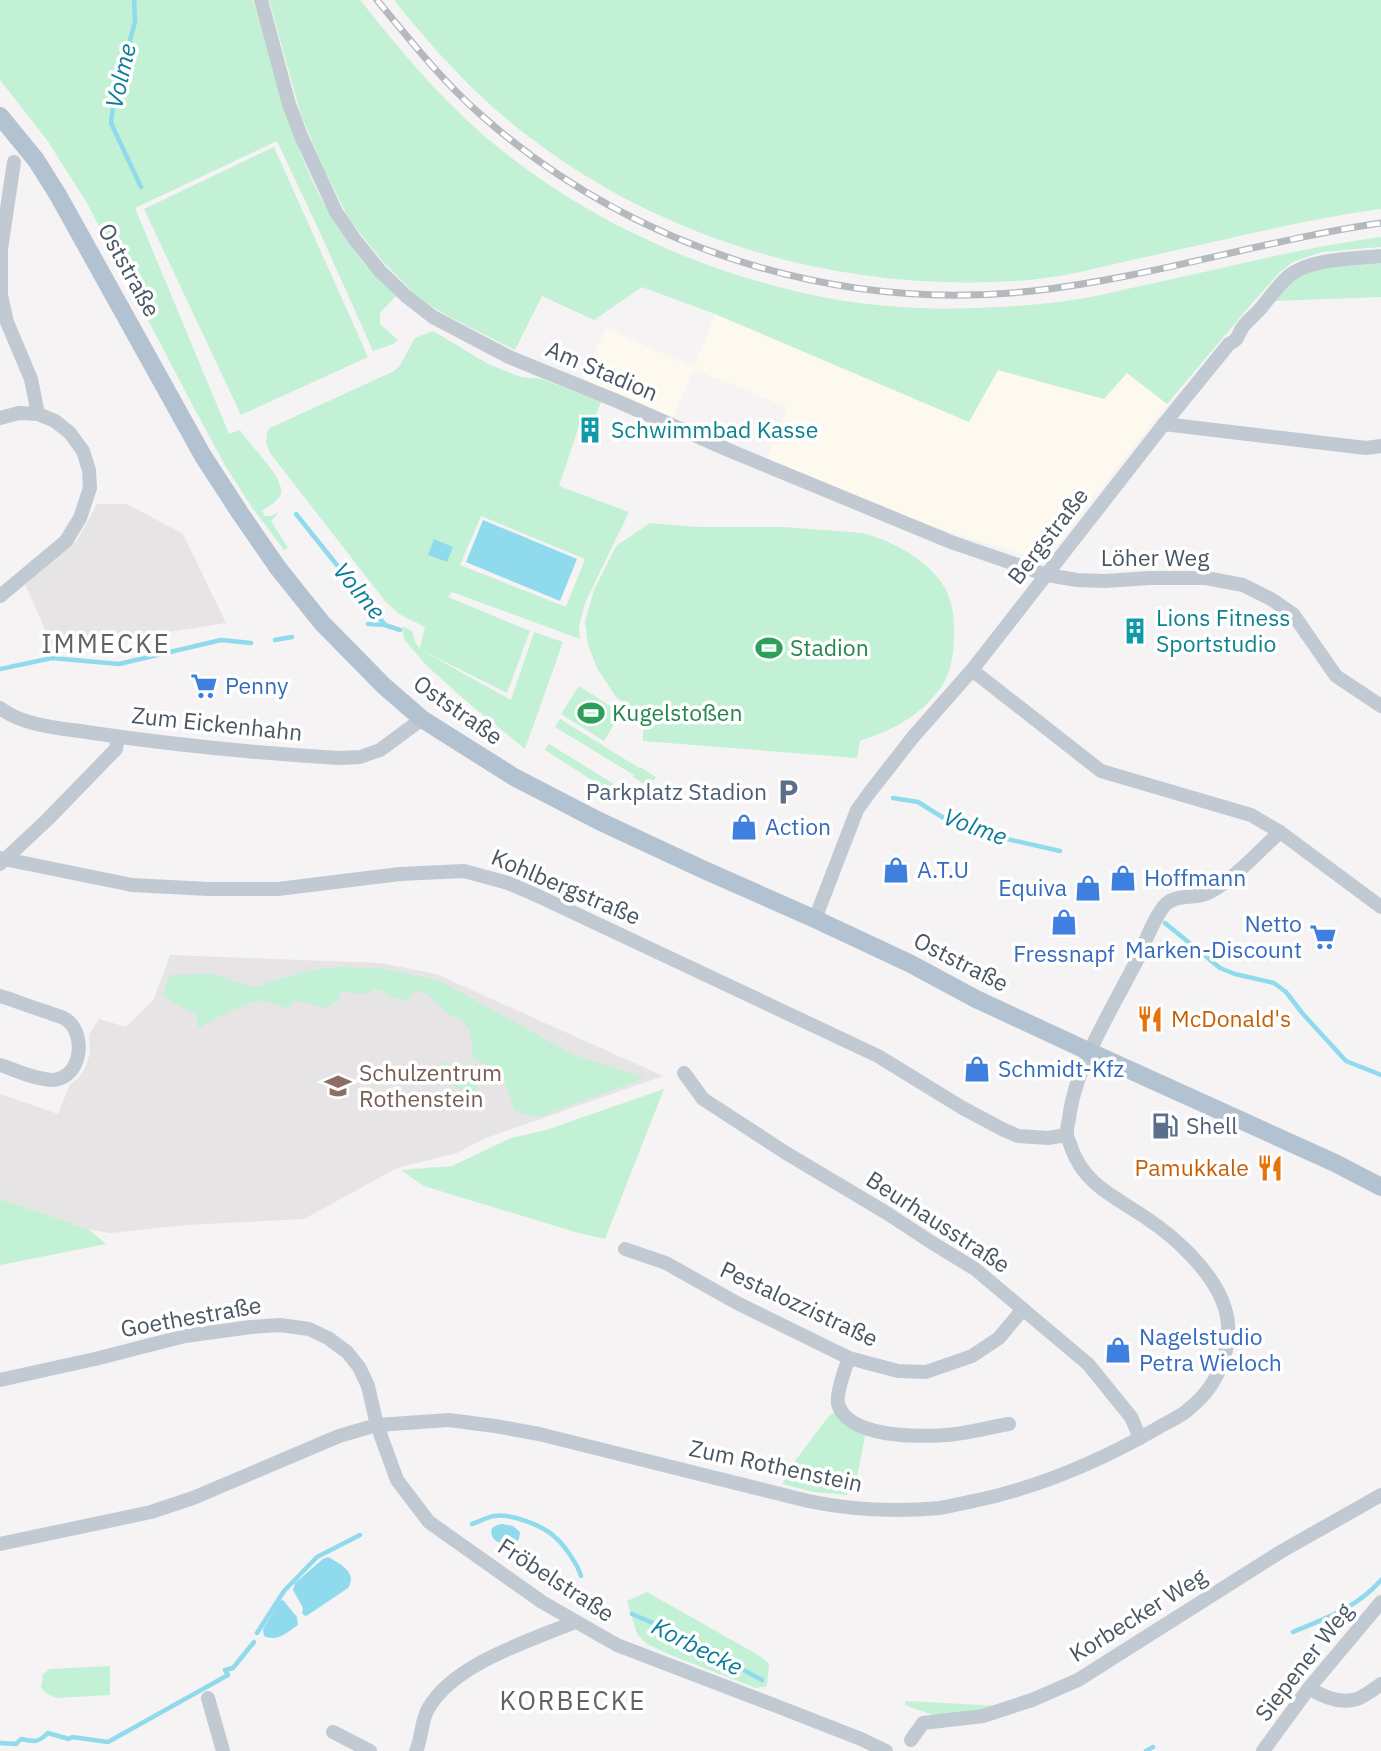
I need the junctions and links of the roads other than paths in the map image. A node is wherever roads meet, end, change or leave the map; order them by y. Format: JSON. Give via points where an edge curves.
{"nodes":[{"id":1,"x":261,"y":0,"type":"edge"},
{"id":2,"x":0,"y":116,"type":"edge"},
{"id":3,"x":14,"y":162,"type":"dead end"},
{"id":4,"x":1381,"y":256,"type":"edge"},
{"id":5,"x":38,"y":414,"type":"junction"},
{"id":6,"x":0,"y":418,"type":"edge"},
{"id":7,"x":1164,"y":424,"type":"junction"},
{"id":8,"x":1381,"y":446,"type":"edge"},
{"id":9,"x":1047,"y":575,"type":"junction"},
{"id":10,"x":0,"y":596,"type":"edge"},
{"id":11,"x":972,"y":670,"type":"junction"},
{"id":12,"x":1381,"y":706,"type":"edge"},
{"id":13,"x":0,"y":708,"type":"edge"},
{"id":14,"x":422,"y":719,"type":"junction"},
{"id":15,"x":118,"y":737,"type":"junction"},
{"id":16,"x":1280,"y":832,"type":"junction"},
{"id":17,"x":1,"y":860,"type":"edge"},
{"id":18,"x":1381,"y":907,"type":"edge"},
{"id":19,"x":815,"y":919,"type":"junction"},
{"id":20,"x":0,"y":996,"type":"edge"},
{"id":21,"x":1090,"y":1052,"type":"junction"},
{"id":22,"x":0,"y":1065,"type":"edge"},
{"id":23,"x":684,"y":1073,"type":"dead end"},
{"id":24,"x":1067,"y":1135,"type":"junction"},
{"id":25,"x":1381,"y":1187,"type":"edge"},
{"id":26,"x":625,"y":1249,"type":"dead end"},
{"id":27,"x":1023,"y":1309,"type":"junction"},
{"id":28,"x":849,"y":1358,"type":"junction"},
{"id":29,"x":0,"y":1380,"type":"edge"},
{"id":30,"x":1010,"y":1424,"type":"dead end"},
{"id":31,"x":377,"y":1425,"type":"junction"},
{"id":32,"x":1140,"y":1438,"type":"junction"},
{"id":33,"x":1381,"y":1495,"type":"edge"},
{"id":34,"x":0,"y":1544,"type":"edge"},
{"id":35,"x":1381,"y":1602,"type":"edge"},
{"id":36,"x":575,"y":1622,"type":"junction"},
{"id":37,"x":1381,"y":1684,"type":"edge"},
{"id":38,"x":1309,"y":1688,"type":"junction"},
{"id":39,"x":208,"y":1698,"type":"dead end"},
{"id":40,"x":333,"y":1732,"type":"dead end"},
{"id":41,"x":911,"y":1740,"type":"dead end"},
{"id":42,"x":223,"y":1751,"type":"edge"},
{"id":43,"x":370,"y":1751,"type":"edge"},
{"id":44,"x":416,"y":1751,"type":"edge"},
{"id":45,"x":886,"y":1751,"type":"edge"},
{"id":46,"x":1263,"y":1751,"type":"edge"}],
"edges":[{"from":1,"to":9,"type":"street","name":"Am Stadion","via":[[289,104],[336,212],[380,271],[433,317],[509,358],[951,542]]},
{"from":2,"to":14,"type":"main road","name":"Oststraße","via":[[58,195],[204,456],[278,568],[322,623]]},
{"from":3,"to":5,"type":"street","via":[[1,249],[1,295],[31,379]]},
{"from":4,"to":7,"type":"street","name":"Bergstraße","via":[[1320,263],[1292,274]]},
{"from":5,"to":6,"type":"street"},
{"from":5,"to":10,"type":"street","via":[[70,433],[83,451],[90,488],[66,541]]},
{"from":7,"to":8,"type":"street","via":[[1366,448]]},
{"from":7,"to":9,"type":"street","name":"Bergstraße"},
{"from":9,"to":11,"type":"street","name":"Bergstraße"},
{"from":9,"to":12,"type":"street","name":"Löher Weg","via":[[1105,581],[1206,578],[1243,585],[1293,614],[1336,676]]},
{"from":11,"to":16,"type":"street","via":[[1101,771],[1251,815]]},
{"from":11,"to":19,"type":"street","name":"Bergstraße","via":[[857,810]]},
{"from":13,"to":15,"type":"street","name":"Zum Eickenhahn","via":[[42,725]]},
{"from":14,"to":15,"type":"street","name":"Zum Eickenhahn","via":[[380,750],[360,757]]},
{"from":14,"to":19,"type":"main road","name":"Oststraße","via":[[513,777],[599,821]]},
{"from":15,"to":17,"type":"street","name":"Kohlbergstraße","via":[[116,749]]},
{"from":16,"to":18,"type":"street"},
{"from":16,"to":21,"type":"street","via":[[1207,895],[1179,898],[1165,905]]},
{"from":17,"to":24,"type":"street","name":"Kohlbergstraße","via":[[132,885],[208,889],[278,889],[448,871],[478,874],[536,895],[878,1056],[1018,1136]]},
{"from":19,"to":21,"type":"main road","name":"Oststraße"},
{"from":20,"to":22,"type":"street","via":[[66,1019],[80,1047],[76,1063],[57,1080]]},
{"from":21,"to":24,"type":"street","via":[[1070,1106]]},
{"from":21,"to":25,"type":"main road","name":"Oststraße"},
{"from":23,"to":27,"type":"street","name":"Beurhausstraße","via":[[703,1098],[975,1269]]},
{"from":24,"to":32,"type":"street","name":"Zum Rothenstein","via":[[1076,1161],[1089,1179],[1181,1244],[1222,1297],[1228,1316],[1224,1361],[1212,1385],[1190,1409]]},
{"from":26,"to":28,"type":"street","name":"Pestalozzistraße","via":[[666,1263]]},
{"from":27,"to":28,"type":"street","name":"Pestalozzistraße","via":[[999,1338],[972,1356],[926,1372],[898,1371]]},
{"from":27,"to":32,"type":"street","name":"Beurhausstraße","via":[[1088,1364],[1131,1417]]},
{"from":28,"to":30,"type":"street","via":[[838,1404],[848,1419],[862,1428],[923,1436]]},
{"from":29,"to":31,"type":"street","name":"Goethestraße","via":[[185,1336],[281,1325],[309,1329],[346,1352],[368,1386]]},
{"from":31,"to":32,"type":"street","name":"Zum Rothenstein","via":[[449,1420],[495,1426],[808,1501],[880,1510],[942,1507],[1002,1495],[1061,1475]]},
{"from":31,"to":34,"type":"street","name":"Zum Rothenstein","via":[[151,1512]]},
{"from":31,"to":36,"type":"street","name":"Fröbelstraße","via":[[397,1480],[429,1522]]},
{"from":33,"to":41,"type":"street","name":"Korbecker Weg","via":[[1282,1551],[1079,1680],[984,1716],[923,1723]]},
{"from":35,"to":38,"type":"street","name":"Siepener Weg"},
{"from":36,"to":44,"type":"street","via":[[459,1675],[425,1712]]},
{"from":36,"to":45,"type":"street","name":"Fröbelstraße","via":[[617,1646]]},
{"from":37,"to":38,"type":"street","via":[[1357,1699],[1344,1700],[1325,1698]]},
{"from":38,"to":46,"type":"street","name":"Siepener Weg"},
{"from":39,"to":42,"type":"street"},
{"from":40,"to":43,"type":"street"}]}
